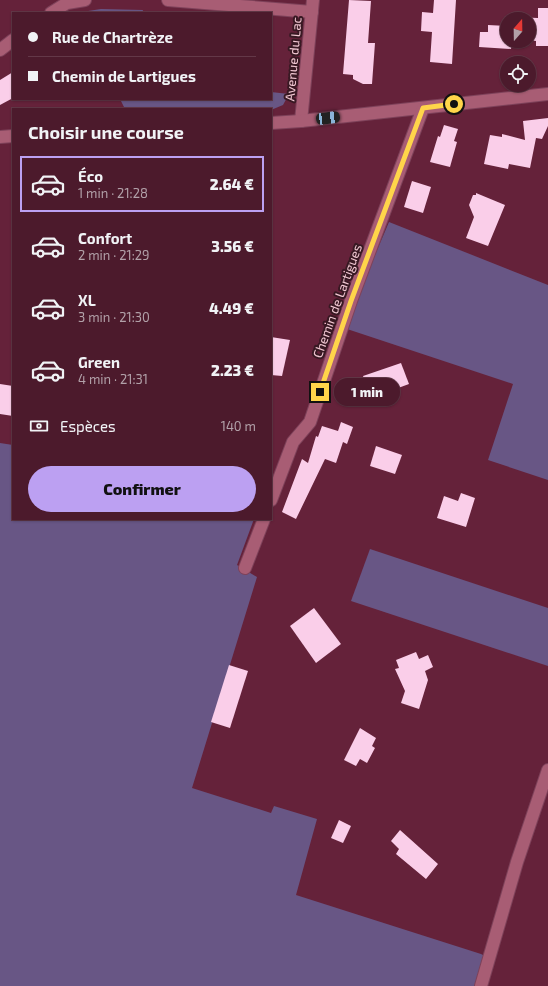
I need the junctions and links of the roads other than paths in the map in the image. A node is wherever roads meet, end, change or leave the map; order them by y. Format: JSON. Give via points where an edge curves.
{"nodes":[{"id":1,"x":85,"y":0,"type":"edge"},
{"id":2,"x":168,"y":0,"type":"edge"},
{"id":3,"x":313,"y":0,"type":"edge"},
{"id":4,"x":53,"y":12,"type":"edge"},
{"id":5,"x":312,"y":12,"type":"junction"},
{"id":6,"x":12,"y":41,"type":"edge"},
{"id":7,"x":0,"y":50,"type":"edge"},
{"id":8,"x":548,"y":94,"type":"edge"},
{"id":9,"x":423,"y":108,"type":"junction"},
{"id":10,"x":301,"y":121,"type":"junction"},
{"id":11,"x":272,"y":123,"type":"edge"},
{"id":12,"x":12,"y":136,"type":"edge"},
{"id":13,"x":0,"y":137,"type":"edge"},
{"id":14,"x":272,"y":497,"type":"edge"},
{"id":15,"x":264,"y":520,"type":"edge"},
{"id":16,"x":245,"y":568,"type":"dead end"},
{"id":17,"x":548,"y":770,"type":"edge"},
{"id":18,"x":481,"y":986,"type":"edge"}],
"edges":[{"from":1,"to":4,"type":"street","via":[[67,3]]},
{"from":2,"to":5,"type":"street"},
{"from":3,"to":5,"type":"street","name":"Avenue du Lac"},
{"from":5,"to":10,"type":"street","name":"Avenue du Lac"},
{"from":6,"to":7,"type":"street"},
{"from":8,"to":9,"type":"street"},
{"from":9,"to":10,"type":"street"},
{"from":9,"to":14,"type":"street","name":"Chemin de Lartigues","via":[[351,301],[310,422],[293,442]]},
{"from":10,"to":11,"type":"street"},
{"from":12,"to":13,"type":"street"},
{"from":15,"to":16,"type":"street"},
{"from":17,"to":18,"type":"street","via":[[517,862]]}]}
